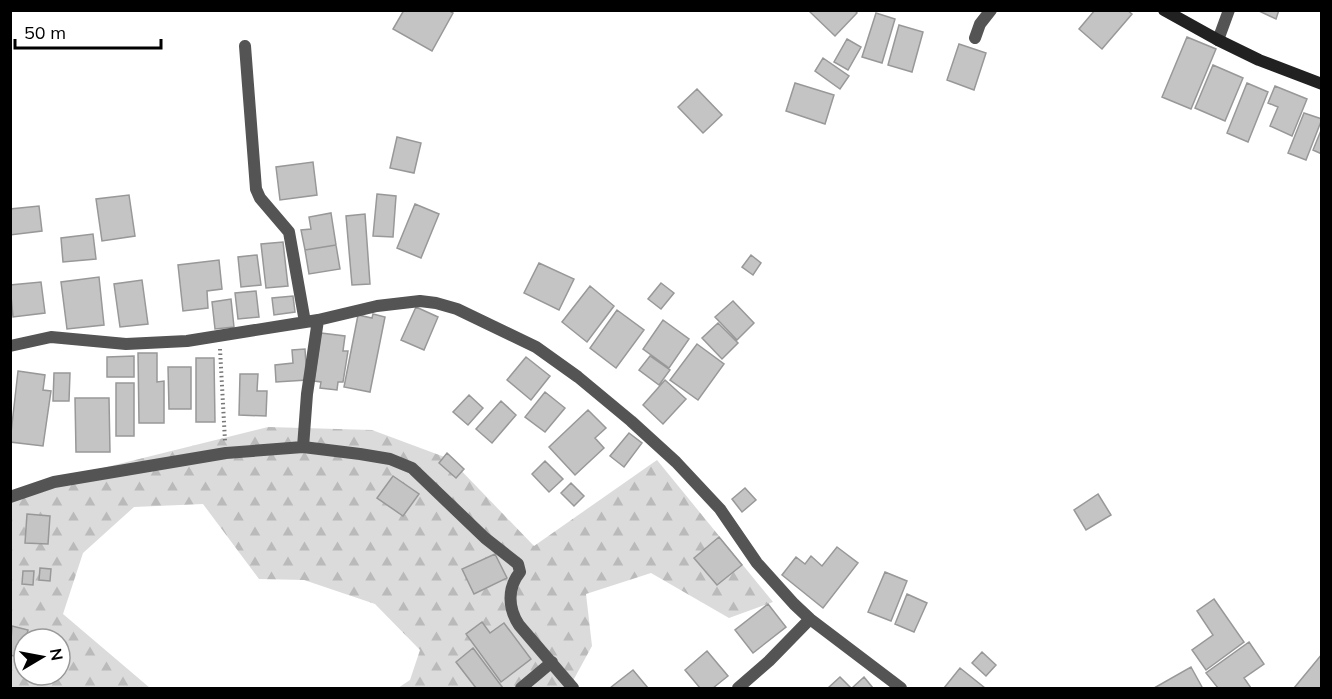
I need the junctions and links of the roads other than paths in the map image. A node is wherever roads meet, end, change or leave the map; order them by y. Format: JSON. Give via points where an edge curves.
{"nodes":[{"id":1,"x":991,"y":10,"type":"edge"},
{"id":2,"x":1164,"y":10,"type":"edge"},
{"id":3,"x":1229,"y":10,"type":"edge"},
{"id":4,"x":975,"y":39,"type":"dead end"},
{"id":5,"x":1218,"y":40,"type":"junction"},
{"id":6,"x":245,"y":46,"type":"dead end"},
{"id":7,"x":1322,"y":84,"type":"edge"},
{"id":8,"x":311,"y":321,"type":"junction"},
{"id":9,"x":10,"y":346,"type":"edge"},
{"id":10,"x":303,"y":447,"type":"junction"},
{"id":11,"x":10,"y":497,"type":"edge"},
{"id":12,"x":810,"y":619,"type":"junction"},
{"id":13,"x":552,"y":662,"type":"junction"},
{"id":14,"x":521,"y":688,"type":"edge"},
{"id":15,"x":573,"y":688,"type":"edge"},
{"id":16,"x":738,"y":688,"type":"edge"},
{"id":17,"x":901,"y":688,"type":"edge"}],
"edges":[{"from":1,"to":4,"type":"street"},
{"from":2,"to":5,"type":"street"},
{"from":3,"to":5,"type":"street"},
{"from":5,"to":7,"type":"street"},
{"from":6,"to":8,"type":"street","via":[[256,189],[289,232]]},
{"from":8,"to":9,"type":"street","via":[[170,343],[126,344],[51,337]]},
{"from":8,"to":10,"type":"street"},
{"from":8,"to":12,"type":"street","via":[[420,301],[457,309],[536,348],[578,377],[676,462],[720,510],[757,563]]},
{"from":10,"to":11,"type":"street","via":[[226,453],[54,482]]},
{"from":10,"to":13,"type":"street","via":[[390,459],[412,468],[518,564],[520,572],[515,578],[510,605],[512,614]]},
{"from":12,"to":16,"type":"street"},
{"from":12,"to":17,"type":"street"},
{"from":13,"to":14,"type":"street"},
{"from":13,"to":15,"type":"street"}]}
